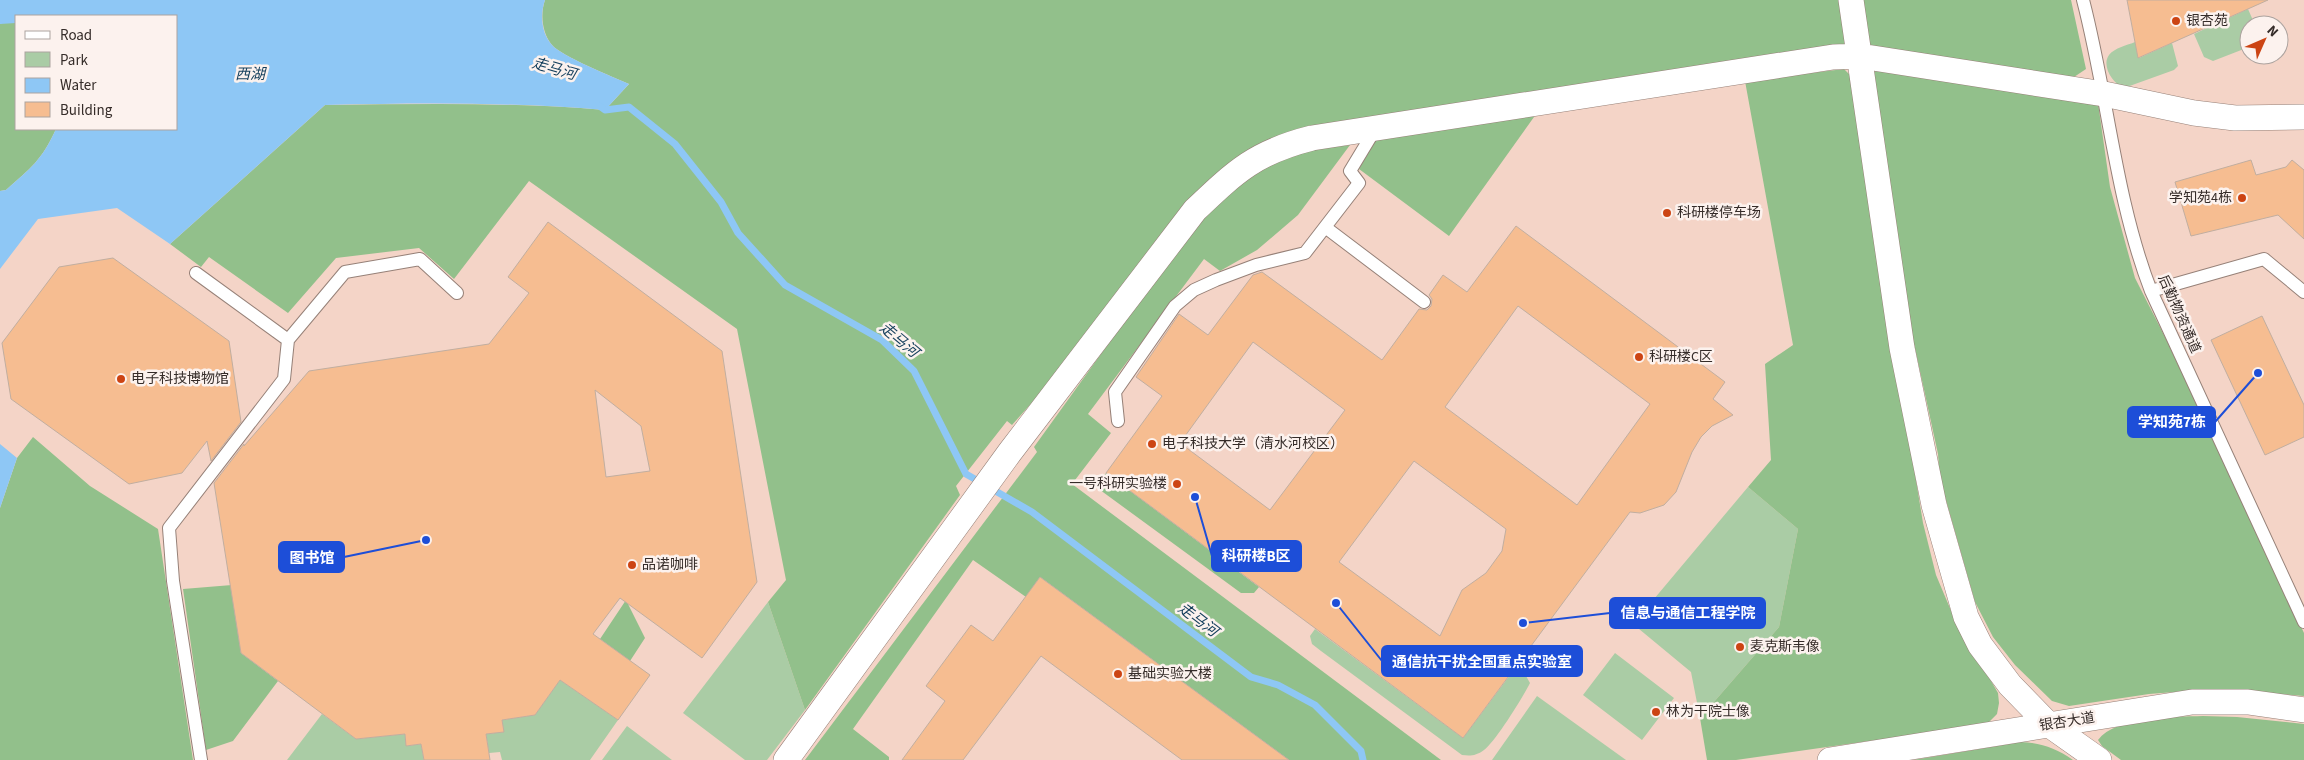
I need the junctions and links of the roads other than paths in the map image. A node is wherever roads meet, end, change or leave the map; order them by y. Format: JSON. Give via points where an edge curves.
{"nodes":[{"id":1,"x":1851,"y":0,"type":"edge"},
{"id":2,"x":2083,"y":0,"type":"edge"},
{"id":3,"x":1860,"y":56,"type":"junction"},
{"id":4,"x":2104,"y":94,"type":"junction"},
{"id":5,"x":2304,"y":117,"type":"edge"},
{"id":6,"x":1376,"y":128,"type":"junction"},
{"id":7,"x":1325,"y":227,"type":"junction"},
{"id":8,"x":196,"y":273,"type":"dead end"},
{"id":9,"x":2151,"y":291,"type":"junction"},
{"id":10,"x":2304,"y":292,"type":"edge"},
{"id":11,"x":456,"y":293,"type":"dead end"},
{"id":12,"x":1424,"y":302,"type":"dead end"},
{"id":13,"x":288,"y":340,"type":"junction"},
{"id":14,"x":1118,"y":421,"type":"dead end"},
{"id":15,"x":2304,"y":622,"type":"edge"},
{"id":16,"x":2304,"y":710,"type":"edge"},
{"id":17,"x":2048,"y":724,"type":"junction"},
{"id":18,"x":201,"y":760,"type":"edge"},
{"id":19,"x":786,"y":760,"type":"edge"},
{"id":20,"x":1830,"y":760,"type":"edge"},
{"id":21,"x":2099,"y":760,"type":"edge"}],
"edges":[{"from":1,"to":3,"type":"street"},
{"from":2,"to":4,"type":"lane","name":"后勤物资通道"},
{"from":3,"to":4,"type":"street"},
{"from":3,"to":6,"type":"street","via":[[1815,60]]},
{"from":3,"to":17,"type":"street","via":[[1902,348],[1949,564],[1966,617],[1980,645],[2010,686]]},
{"from":4,"to":5,"type":"street","via":[[2235,118]]},
{"from":4,"to":9,"type":"lane","name":"后勤物资通道","via":[[2136,252]]},
{"from":6,"to":7,"type":"lane","via":[[1350,171],[1359,183]]},
{"from":6,"to":19,"type":"street","via":[[1285,144],[1258,156],[1226,180],[1195,210],[1010,452]]},
{"from":7,"to":12,"type":"lane"},
{"from":7,"to":14,"type":"lane","via":[[1306,254],[1256,265],[1216,280],[1194,290],[1175,306],[1115,392]]},
{"from":8,"to":13,"type":"lane"},
{"from":9,"to":10,"type":"lane","via":[[2264,259]]},
{"from":9,"to":15,"type":"lane","name":"后勤物资通道"},
{"from":11,"to":13,"type":"lane","via":[[420,259],[345,272]]},
{"from":13,"to":18,"type":"lane","via":[[284,378],[169,528],[173,581]]},
{"from":16,"to":17,"type":"street","name":"银杏大道","via":[[2248,702],[2192,702]]},
{"from":17,"to":20,"type":"street","name":"银杏大道"},
{"from":17,"to":21,"type":"street"}]}
